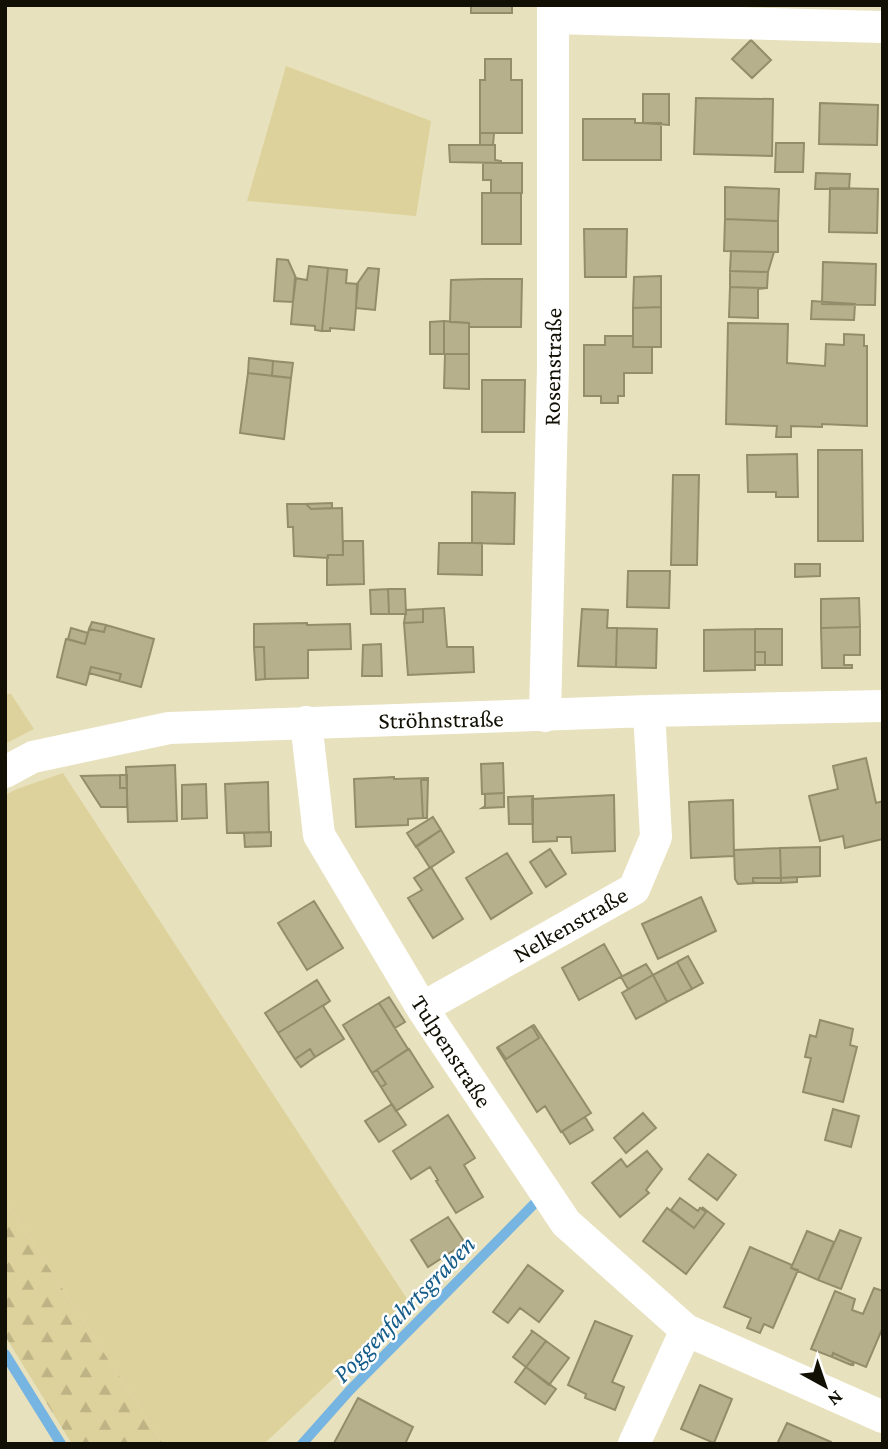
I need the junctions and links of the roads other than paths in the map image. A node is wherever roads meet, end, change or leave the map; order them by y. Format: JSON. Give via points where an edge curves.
{"nodes":[{"id":1,"x":553,"y":12,"type":"edge"},
{"id":2,"x":883,"y":27,"type":"edge"},
{"id":3,"x":883,"y":706,"type":"edge"},
{"id":4,"x":649,"y":711,"type":"junction"},
{"id":5,"x":545,"y":716,"type":"junction"},
{"id":6,"x":306,"y":722,"type":"junction"},
{"id":7,"x":5,"y":772,"type":"edge"},
{"id":8,"x":422,"y":1008,"type":"junction"},
{"id":9,"x":686,"y":1331,"type":"junction"},
{"id":10,"x":883,"y":1417,"type":"edge"},
{"id":11,"x":634,"y":1444,"type":"edge"}],
"edges":[{"from":1,"to":2,"type":"street","name":"Rosenstraße"},
{"from":1,"to":5,"type":"street","name":"Rosenstraße","via":[[553,368]]},
{"from":3,"to":4,"type":"street","name":"Ströhnstraße"},
{"from":4,"to":5,"type":"street","name":"Ströhnstraße"},
{"from":4,"to":8,"type":"street","name":"Nelkenstraße","via":[[656,836],[634,889]]},
{"from":5,"to":6,"type":"street","name":"Ströhnstraße"},
{"from":6,"to":7,"type":"street","name":"Ströhnstraße","via":[[169,728],[33,757]]},
{"from":6,"to":8,"type":"street","name":"Tulpenstraße","via":[[319,835]]},
{"from":8,"to":9,"type":"street","name":"Tulpenstraße","via":[[566,1223]]},
{"from":9,"to":10,"type":"street","name":"Tulpenstraße"},
{"from":9,"to":11,"type":"street"}]}
